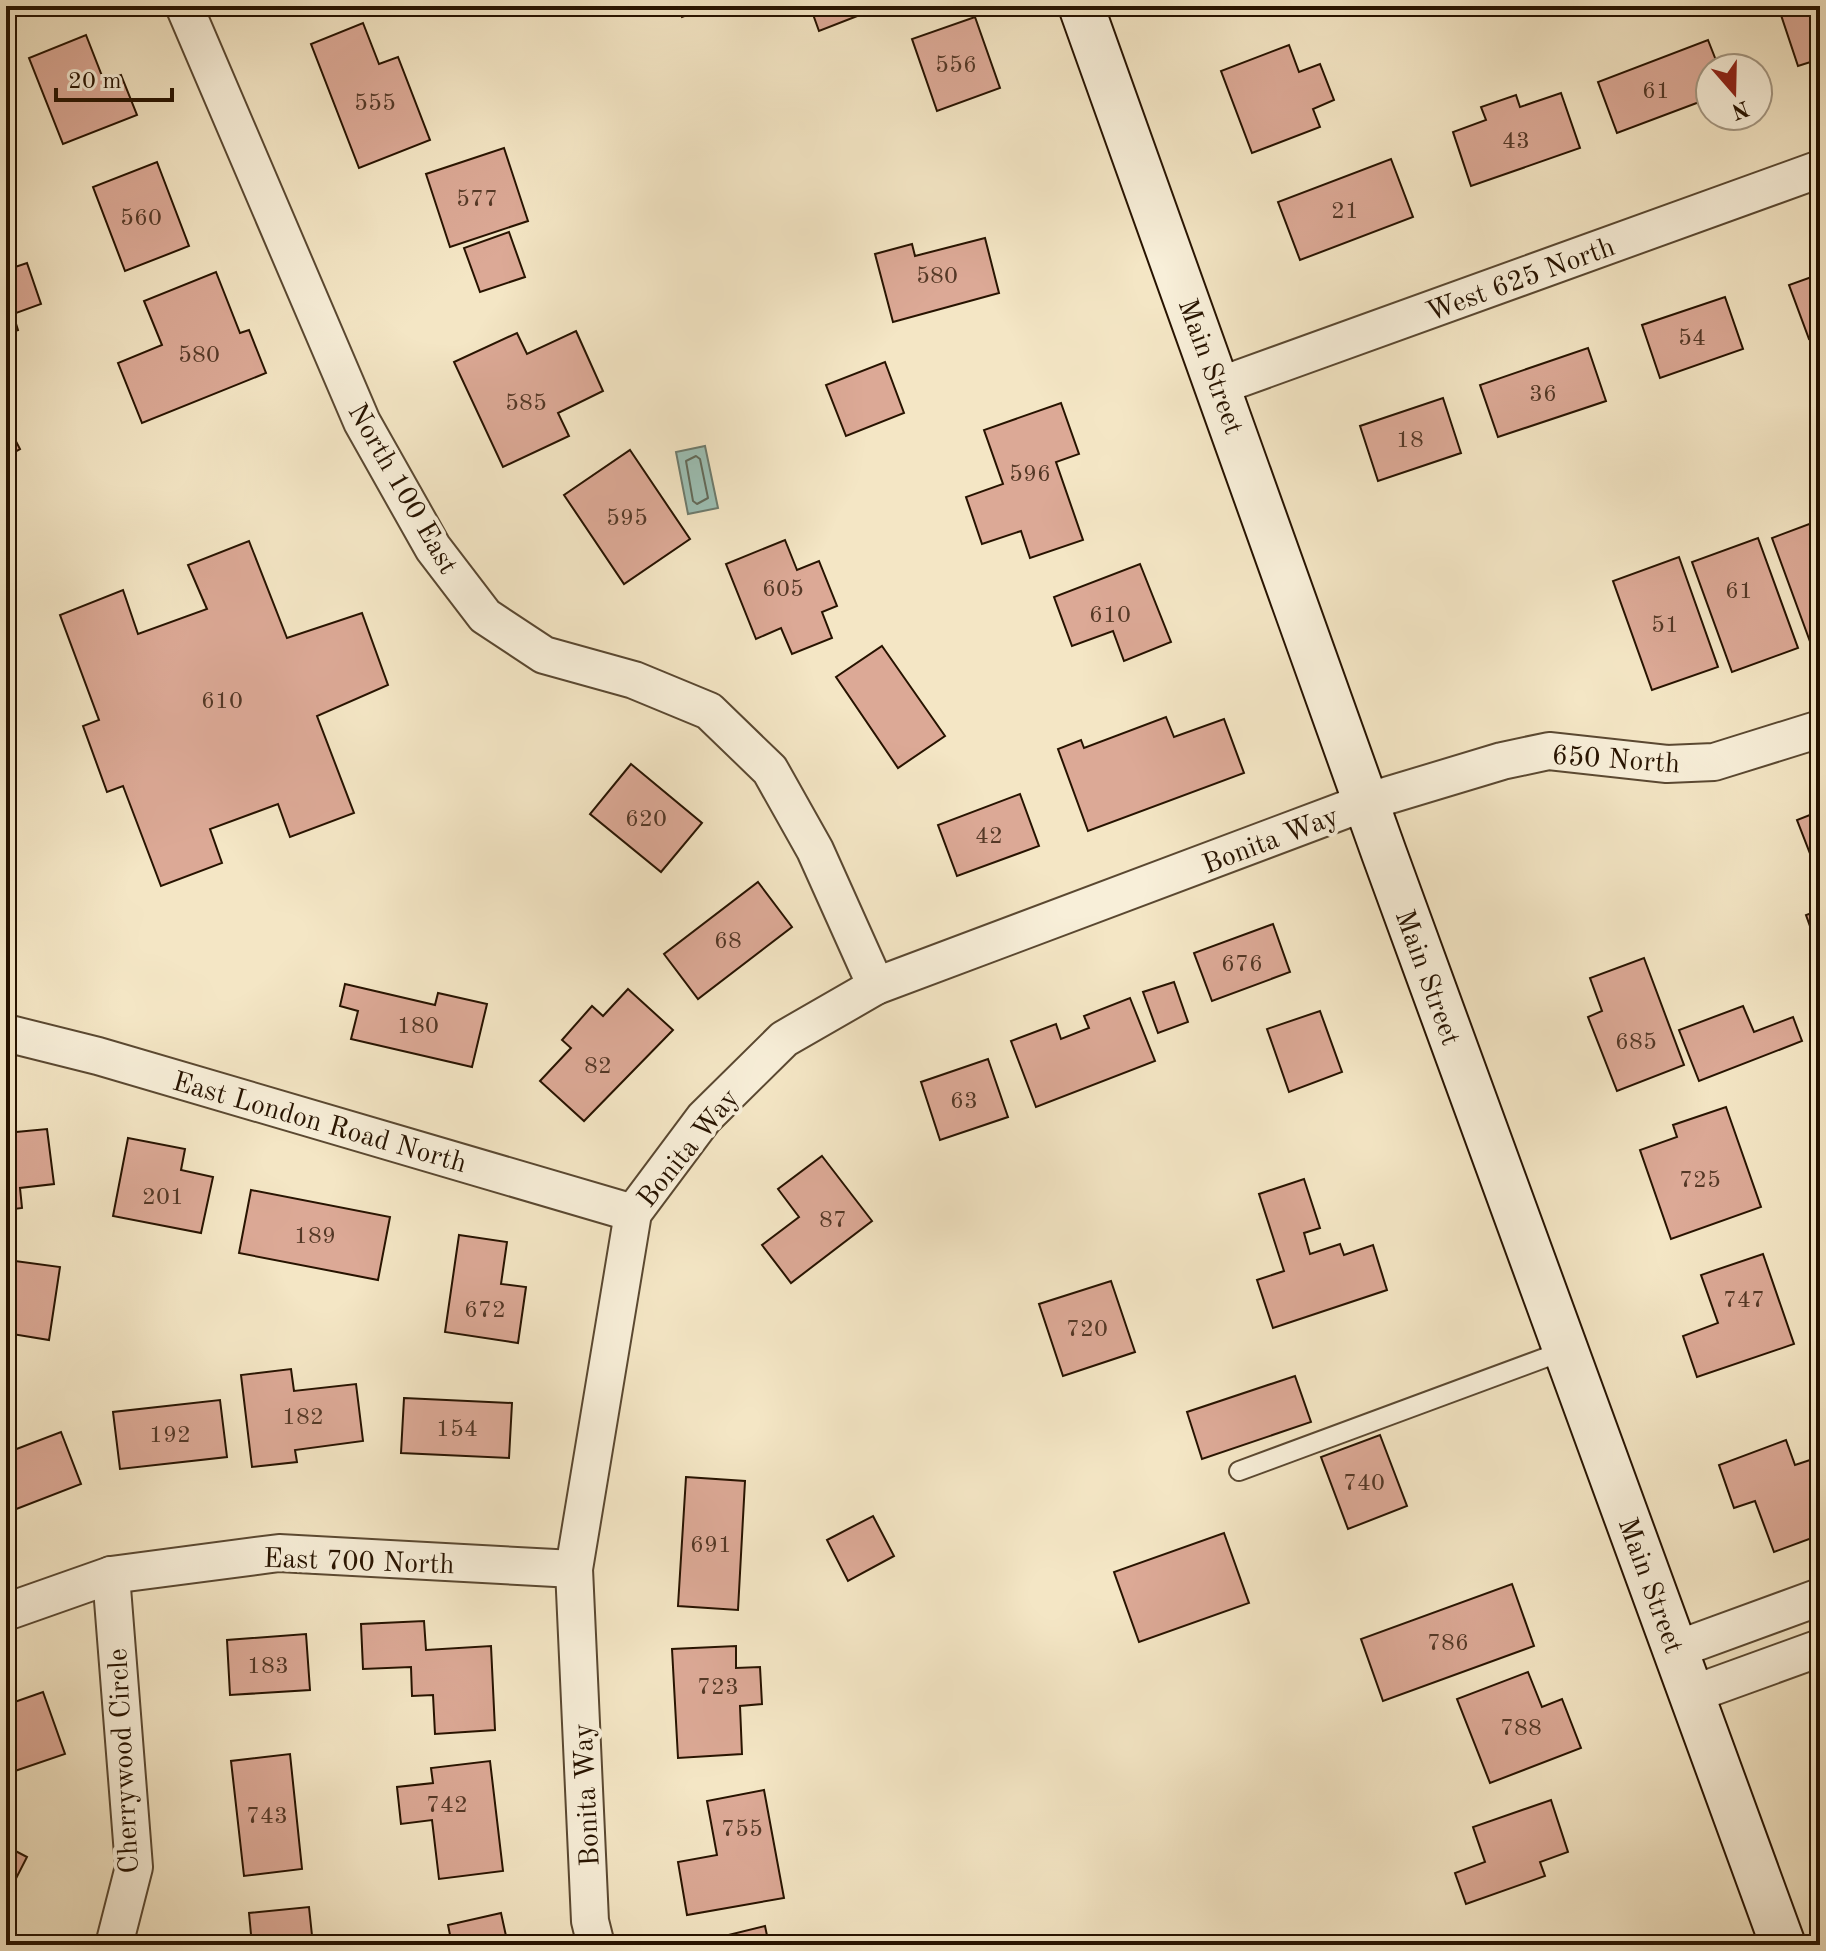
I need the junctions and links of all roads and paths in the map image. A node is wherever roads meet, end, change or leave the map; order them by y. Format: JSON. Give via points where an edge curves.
{"nodes":[{"id":1,"x":184,"y":6,"type":"edge"},
{"id":2,"x":1081,"y":6,"type":"edge"},
{"id":3,"x":1820,"y":169,"type":"edge"},
{"id":4,"x":1219,"y":386,"type":"junction"},
{"id":5,"x":1820,"y":729,"type":"edge"},
{"id":6,"x":1366,"y":802,"type":"junction"},
{"id":7,"x":876,"y":986,"type":"junction"},
{"id":8,"x":6,"y":1033,"type":"edge"},
{"id":9,"x":633,"y":1213,"type":"junction"},
{"id":10,"x":1566,"y":1350,"type":"junction"},
{"id":11,"x":1239,"y":1471,"type":"dead end"},
{"id":12,"x":574,"y":1569,"type":"junction"},
{"id":13,"x":111,"y":1575,"type":"junction"},
{"id":14,"x":1820,"y":1597,"type":"edge"},
{"id":15,"x":6,"y":1612,"type":"edge"},
{"id":16,"x":1820,"y":1648,"type":"edge"},
{"id":17,"x":1675,"y":1650,"type":"junction"},
{"id":18,"x":1693,"y":1694,"type":"junction"},
{"id":19,"x":114,"y":1945,"type":"edge"},
{"id":20,"x":596,"y":1945,"type":"edge"},
{"id":21,"x":1783,"y":1945,"type":"edge"}],
"edges":[{"from":1,"to":7,"type":"street","name":"North 100 East","via":[[362,422],[433,548],[485,616],[544,655],[634,680],[709,711],[770,770],[815,850]]},
{"from":2,"to":4,"type":"main road","name":"Main Street"},
{"from":3,"to":4,"type":"street","name":"West 625 North"},
{"from":4,"to":6,"type":"main road","name":"Main Street"},
{"from":5,"to":6,"type":"street","name":"650 North","via":[[1714,762],[1667,764],[1549,751]]},
{"from":6,"to":7,"type":"street","name":"Bonita Way"},
{"from":6,"to":10,"type":"main road","name":"Main Street"},
{"from":7,"to":9,"type":"street","name":"Bonita Way","via":[[784,1039],[704,1118]]},
{"from":8,"to":9,"type":"street","name":"East London Road North"},
{"from":9,"to":12,"type":"street","name":"Bonita Way"},
{"from":10,"to":11,"type":"lane"},
{"from":10,"to":17,"type":"main road","name":"Main Street"},
{"from":12,"to":13,"type":"street","name":"East 700 North","via":[[279,1553]]},
{"from":12,"to":20,"type":"street","name":"Bonita Way","via":[[590,1921]]},
{"from":13,"to":15,"type":"street","name":"East 700 North"},
{"from":13,"to":19,"type":"street","name":"Cherrywood Circle","via":[[134,1867]]},
{"from":14,"to":17,"type":"street"},
{"from":16,"to":18,"type":"street"},
{"from":17,"to":18,"type":"main road","name":"Main Street"},
{"from":18,"to":21,"type":"main road","name":"Main Street"}]}
